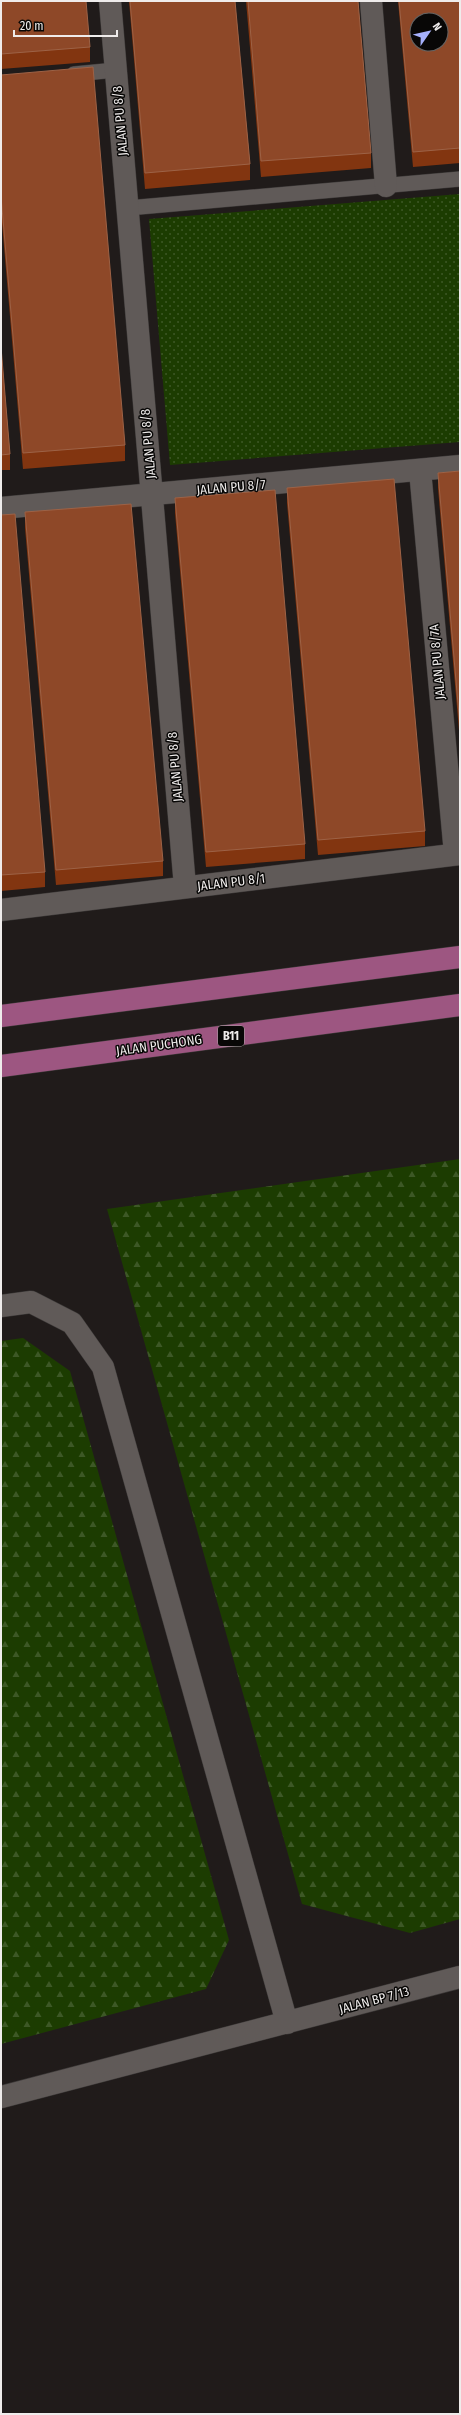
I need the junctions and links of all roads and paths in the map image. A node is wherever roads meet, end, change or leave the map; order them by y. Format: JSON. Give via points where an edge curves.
{"nodes":[{"id":1,"x":110,"y":1,"type":"edge"},
{"id":2,"x":371,"y":1,"type":"edge"},
{"id":3,"x":116,"y":70,"type":"junction"},
{"id":4,"x":62,"y":75,"type":"edge"},
{"id":5,"x":460,"y":179,"type":"edge"},
{"id":6,"x":386,"y":186,"type":"junction"},
{"id":7,"x":128,"y":208,"type":"junction"},
{"id":8,"x":460,"y":466,"type":"edge"},
{"id":9,"x":420,"y":470,"type":"junction"},
{"id":10,"x":152,"y":494,"type":"junction"},
{"id":11,"x":1,"y":508,"type":"edge"},
{"id":12,"x":457,"y":854,"type":"edge"},
{"id":13,"x":185,"y":887,"type":"junction"},
{"id":14,"x":1,"y":910,"type":"edge"},
{"id":15,"x":460,"y":957,"type":"edge"},
{"id":16,"x":460,"y":1005,"type":"edge"},
{"id":17,"x":1,"y":1016,"type":"edge"},
{"id":18,"x":1,"y":1066,"type":"edge"},
{"id":19,"x":1,"y":1306,"type":"edge"},
{"id":20,"x":460,"y":1977,"type":"edge"},
{"id":21,"x":287,"y":2023,"type":"junction"},
{"id":22,"x":1,"y":2097,"type":"edge"}],
"edges":[{"from":1,"to":3,"type":"street","name":"JALAN PU 8/8"},
{"from":2,"to":6,"type":"street"},
{"from":3,"to":4,"type":"lane"},
{"from":3,"to":7,"type":"street","name":"JALAN PU 8/8"},
{"from":5,"to":6,"type":"lane"},
{"from":6,"to":7,"type":"lane"},
{"from":7,"to":10,"type":"street","name":"JALAN PU 8/8"},
{"from":8,"to":9,"type":"street","name":"JALAN PU 8/7"},
{"from":9,"to":10,"type":"street","name":"JALAN PU 8/7"},
{"from":9,"to":12,"type":"street","name":"JALAN PU 8/7A"},
{"from":10,"to":11,"type":"street","name":"JALAN PU 8/7"},
{"from":10,"to":13,"type":"street","name":"JALAN PU 8/8"},
{"from":12,"to":13,"type":"street","name":"JALAN PU 8/1"},
{"from":13,"to":14,"type":"street","name":"JALAN PU 8/1"},
{"from":15,"to":17,"type":"main road"},
{"from":16,"to":18,"type":"main road","name":"JALAN PUCHONG","number":"B11"},
{"from":19,"to":21,"type":"street","via":[[31,1302],[72,1323],[103,1367]]},
{"from":20,"to":21,"type":"street","name":"JALAN BP 7/13"},
{"from":21,"to":22,"type":"street","name":"JALAN BP 7/13"}]}
